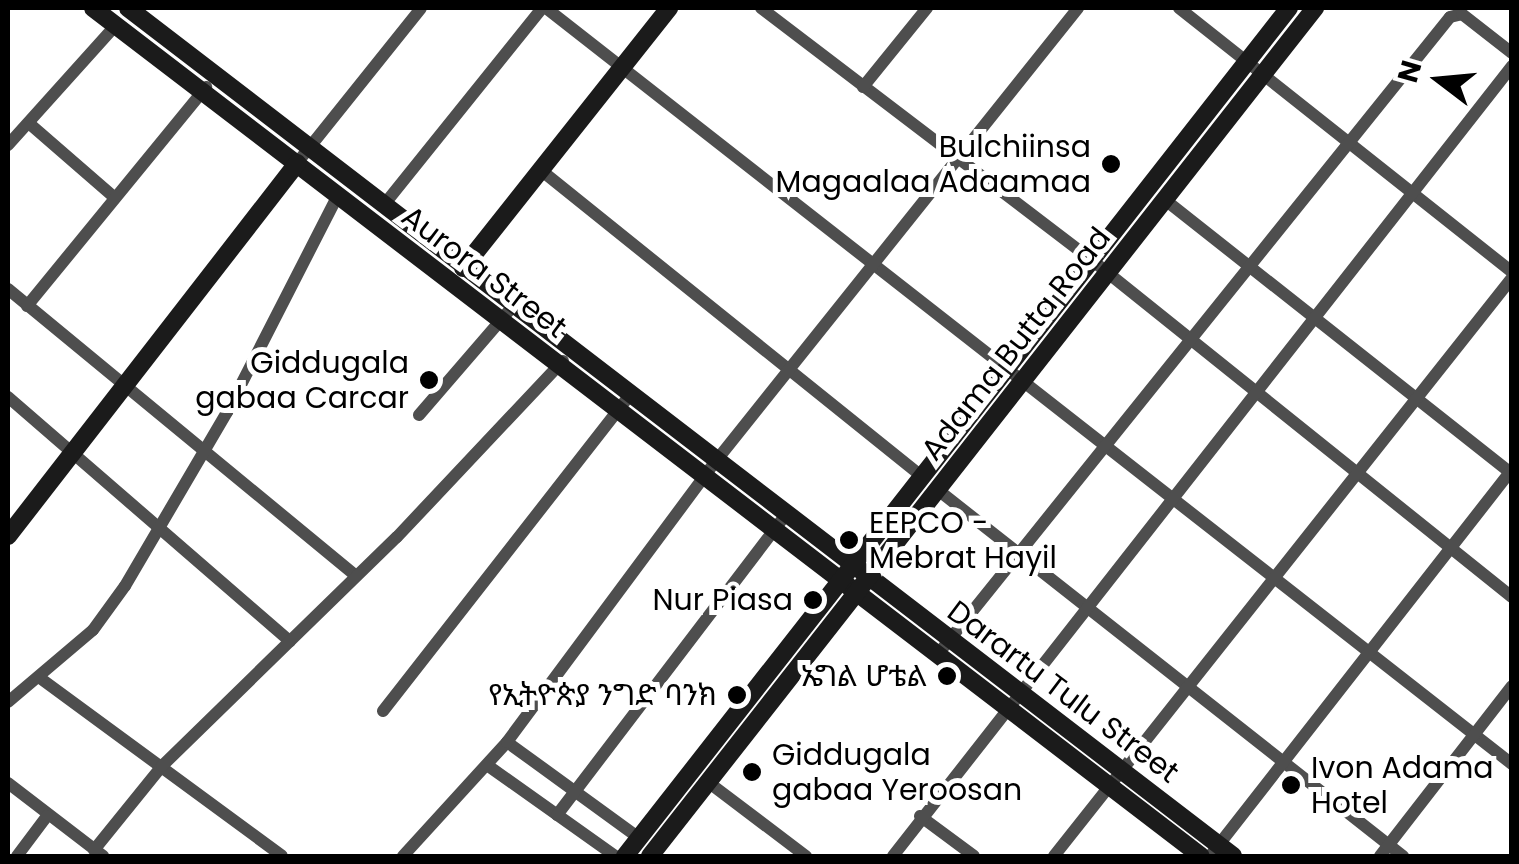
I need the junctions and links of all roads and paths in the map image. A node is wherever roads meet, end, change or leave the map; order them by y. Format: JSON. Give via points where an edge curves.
{"nodes":[{"id":1,"x":93,"y":8,"type":"edge"},
{"id":2,"x":128,"y":8,"type":"edge"},
{"id":3,"x":421,"y":8,"type":"edge"},
{"id":4,"x":544,"y":8,"type":"edge"},
{"id":5,"x":669,"y":8,"type":"edge"},
{"id":6,"x":761,"y":8,"type":"edge"},
{"id":7,"x":926,"y":8,"type":"edge"},
{"id":8,"x":1078,"y":8,"type":"edge"},
{"id":9,"x":1178,"y":8,"type":"edge"},
{"id":10,"x":1289,"y":8,"type":"edge"},
{"id":11,"x":1316,"y":8,"type":"edge"},
{"id":12,"x":116,"y":24,"type":"junction"},
{"id":13,"x":1512,"y":53,"type":"edge"},
{"id":14,"x":1247,"y":63,"type":"junction"},
{"id":15,"x":1512,"y":66,"type":"edge"},
{"id":16,"x":623,"y":68,"type":"junction"},
{"id":17,"x":1262,"y":76,"type":"junction"},
{"id":18,"x":208,"y":84,"type":"junction"},
{"id":19,"x":863,"y":87,"type":"junction"},
{"id":20,"x":31,"y":125,"type":"junction"},
{"id":21,"x":1350,"y":144,"type":"junction"},
{"id":22,"x":8,"y":145,"type":"edge"},
{"id":23,"x":303,"y":156,"type":"junction"},
{"id":24,"x":956,"y":160,"type":"junction"},
{"id":25,"x":542,"y":172,"type":"junction"},
{"id":26,"x":1412,"y":194,"type":"junction"},
{"id":27,"x":338,"y":195,"type":"junction"},
{"id":28,"x":115,"y":198,"type":"junction"},
{"id":29,"x":1164,"y":199,"type":"junction"},
{"id":30,"x":383,"y":206,"type":"junction"},
{"id":31,"x":871,"y":266,"type":"junction"},
{"id":32,"x":1099,"y":267,"type":"junction"},
{"id":33,"x":1252,"y":270,"type":"junction"},
{"id":34,"x":458,"y":275,"type":"junction"},
{"id":35,"x":1512,"y":275,"type":"edge"},
{"id":36,"x":8,"y":289,"type":"edge"},
{"id":37,"x":26,"y":306,"type":"junction"},
{"id":38,"x":508,"y":314,"type":"junction"},
{"id":39,"x":1314,"y":318,"type":"junction"},
{"id":40,"x":1191,"y":345,"type":"junction"},
{"id":41,"x":566,"y":358,"type":"junction"},
{"id":42,"x":1007,"y":367,"type":"junction"},
{"id":43,"x":789,"y":369,"type":"junction"},
{"id":44,"x":1025,"y":380,"type":"junction"},
{"id":45,"x":125,"y":386,"type":"junction"},
{"id":46,"x":1254,"y":394,"type":"junction"},
{"id":47,"x":8,"y":397,"type":"edge"},
{"id":48,"x":1416,"y":398,"type":"junction"},
{"id":49,"x":625,"y":403,"type":"junction"},
{"id":50,"x":419,"y":415,"type":"dead end"},
{"id":51,"x":1108,"y":446,"type":"junction"},
{"id":52,"x":207,"y":447,"type":"junction"},
{"id":53,"x":70,"y":456,"type":"junction"},
{"id":54,"x":710,"y":469,"type":"junction"},
{"id":55,"x":1511,"y":472,"type":"edge"},
{"id":56,"x":1355,"y":474,"type":"junction"},
{"id":57,"x":922,"y":476,"type":"junction"},
{"id":58,"x":938,"y":490,"type":"junction"},
{"id":59,"x":1174,"y":497,"type":"junction"},
{"id":60,"x":780,"y":522,"type":"junction"},
{"id":61,"x":159,"y":529,"type":"junction"},
{"id":62,"x":8,"y":536,"type":"edge"},
{"id":63,"x":1450,"y":549,"type":"junction"},
{"id":64,"x":1019,"y":554,"type":"junction"},
{"id":65,"x":356,"y":576,"type":"junction"},
{"id":66,"x":1274,"y":576,"type":"junction"},
{"id":67,"x":857,"y":578,"type":"junction"},
{"id":68,"x":1512,"y":598,"type":"edge"},
{"id":69,"x":1087,"y":607,"type":"junction"},
{"id":70,"x":290,"y":640,"type":"junction"},
{"id":71,"x":944,"y":647,"type":"junction"},
{"id":72,"x":1370,"y":652,"type":"junction"},
{"id":73,"x":40,"y":678,"type":"junction"},
{"id":74,"x":1187,"y":686,"type":"junction"},
{"id":75,"x":1512,"y":686,"type":"edge"},
{"id":76,"x":1014,"y":701,"type":"junction"},
{"id":77,"x":8,"y":702,"type":"edge"},
{"id":78,"x":383,"y":711,"type":"dead end"},
{"id":79,"x":1474,"y":734,"type":"junction"},
{"id":80,"x":507,"y":742,"type":"junction"},
{"id":81,"x":1284,"y":762,"type":"junction"},
{"id":82,"x":487,"y":764,"type":"junction"},
{"id":83,"x":1512,"y":764,"type":"edge"},
{"id":84,"x":162,"y":766,"type":"junction"},
{"id":85,"x":1114,"y":778,"type":"junction"},
{"id":86,"x":708,"y":782,"type":"junction"},
{"id":87,"x":8,"y":783,"type":"edge"},
{"id":88,"x":575,"y":792,"type":"junction"},
{"id":89,"x":557,"y":815,"type":"junction"},
{"id":90,"x":47,"y":816,"type":"junction"},
{"id":91,"x":920,"y":816,"type":"junction"},
{"id":92,"x":639,"y":838,"type":"junction"},
{"id":93,"x":1384,"y":851,"type":"edge"},
{"id":94,"x":99,"y":853,"type":"edge"},
{"id":95,"x":1220,"y":853,"type":"edge"},
{"id":96,"x":18,"y":856,"type":"edge"},
{"id":97,"x":282,"y":856,"type":"edge"},
{"id":98,"x":403,"y":856,"type":"edge"},
{"id":99,"x":615,"y":856,"type":"edge"},
{"id":100,"x":625,"y":856,"type":"edge"},
{"id":101,"x":650,"y":856,"type":"edge"},
{"id":102,"x":806,"y":856,"type":"edge"},
{"id":103,"x":893,"y":856,"type":"edge"},
{"id":104,"x":974,"y":856,"type":"edge"},
{"id":105,"x":1054,"y":856,"type":"edge"},
{"id":106,"x":1201,"y":856,"type":"edge"},
{"id":107,"x":1403,"y":856,"type":"edge"}],
"edges":[{"from":1,"to":12,"type":"street","name":"Aurora Street"},
{"from":2,"to":18,"type":"street","name":"Aurora Street"},
{"from":3,"to":23,"type":"street"},
{"from":4,"to":16,"type":"street"},
{"from":4,"to":30,"type":"street"},
{"from":5,"to":16,"type":"street"},
{"from":6,"to":19,"type":"street"},
{"from":7,"to":19,"type":"street"},
{"from":8,"to":24,"type":"street"},
{"from":9,"to":14,"type":"street"},
{"from":10,"to":14,"type":"street","name":"Adama Butta Road"},
{"from":11,"to":17,"type":"street","name":"Adama Butta Road"},
{"from":12,"to":18,"type":"street","name":"Aurora Street"},
{"from":12,"to":20,"type":"street"},
{"from":13,"to":21,"type":"street","via":[[1462,14],[1450,17]]},
{"from":14,"to":17,"type":"street"},
{"from":14,"to":32,"type":"street","name":"Adama Butta Road"},
{"from":15,"to":26,"type":"street"},
{"from":16,"to":25,"type":"street"},
{"from":16,"to":31,"type":"street"},
{"from":17,"to":21,"type":"street"},
{"from":17,"to":29,"type":"street","name":"Adama Butta Road"},
{"from":18,"to":23,"type":"street","name":"Aurora Street"},
{"from":18,"to":28,"type":"street"},
{"from":19,"to":24,"type":"street"},
{"from":20,"to":22,"type":"street"},
{"from":20,"to":28,"type":"street"},
{"from":21,"to":26,"type":"street"},
{"from":21,"to":33,"type":"street"},
{"from":23,"to":27,"type":"street","name":"Aurora Street"},
{"from":23,"to":30,"type":"street","name":"Aurora Street"},
{"from":23,"to":45,"type":"street"},
{"from":24,"to":31,"type":"street"},
{"from":24,"to":32,"type":"street"},
{"from":25,"to":34,"type":"street"},
{"from":25,"to":43,"type":"street"},
{"from":26,"to":35,"type":"street"},
{"from":26,"to":39,"type":"street"},
{"from":27,"to":34,"type":"street","name":"Aurora Street"},
{"from":27,"to":52,"type":"street"},
{"from":28,"to":37,"type":"street"},
{"from":29,"to":32,"type":"street","name":"Adama Butta Road"},
{"from":29,"to":33,"type":"street"},
{"from":30,"to":34,"type":"street","name":"Aurora Street"},
{"from":31,"to":42,"type":"street"},
{"from":31,"to":43,"type":"street"},
{"from":32,"to":40,"type":"street"},
{"from":32,"to":42,"type":"street","name":"Adama Butta Road"},
{"from":32,"to":44,"type":"street","name":"Adama Butta Road"},
{"from":33,"to":39,"type":"street"},
{"from":33,"to":40,"type":"street"},
{"from":34,"to":38,"type":"street","name":"Aurora Street"},
{"from":35,"to":48,"type":"street"},
{"from":36,"to":37,"type":"street"},
{"from":37,"to":45,"type":"street"},
{"from":38,"to":41,"type":"street","name":"Aurora Street"},
{"from":38,"to":50,"type":"street"},
{"from":39,"to":46,"type":"street"},
{"from":39,"to":48,"type":"street"},
{"from":40,"to":46,"type":"street"},
{"from":40,"to":51,"type":"street"},
{"from":41,"to":49,"type":"street","name":"Aurora Street"},
{"from":41,"to":65,"type":"street"},
{"from":42,"to":44,"type":"street"},
{"from":42,"to":57,"type":"street","name":"Adama Butta Road"},
{"from":43,"to":54,"type":"street"},
{"from":43,"to":57,"type":"street"},
{"from":44,"to":51,"type":"street"},
{"from":44,"to":58,"type":"street","name":"Adama Butta Road"},
{"from":45,"to":52,"type":"street"},
{"from":45,"to":53,"type":"street"},
{"from":46,"to":56,"type":"street"},
{"from":46,"to":59,"type":"street"},
{"from":47,"to":53,"type":"street"},
{"from":48,"to":55,"type":"street"},
{"from":48,"to":56,"type":"street"},
{"from":49,"to":54,"type":"street","name":"Aurora Street"},
{"from":49,"to":78,"type":"street"},
{"from":51,"to":59,"type":"street"},
{"from":51,"to":64,"type":"street"},
{"from":52,"to":61,"type":"street"},
{"from":52,"to":65,"type":"street"},
{"from":53,"to":61,"type":"street"},
{"from":53,"to":62,"type":"street"},
{"from":54,"to":60,"type":"street","name":"Aurora Street"},
{"from":54,"to":80,"type":"street"},
{"from":55,"to":63,"type":"street"},
{"from":56,"to":63,"type":"street"},
{"from":56,"to":66,"type":"street"},
{"from":57,"to":67,"type":"street","name":"Adama Butta Road"},
{"from":58,"to":64,"type":"street"},
{"from":58,"to":67,"type":"street","name":"Adama Butta Road"},
{"from":59,"to":66,"type":"street"},
{"from":59,"to":69,"type":"street"},
{"from":60,"to":67,"type":"street","name":"Aurora Street"},
{"from":60,"to":88,"type":"street"},
{"from":61,"to":70,"type":"street"},
{"from":61,"to":73,"type":"street","via":[[93,630]]},
{"from":63,"to":68,"type":"street"},
{"from":63,"to":72,"type":"street"},
{"from":64,"to":69,"type":"street"},
{"from":64,"to":71,"type":"street"},
{"from":65,"to":70,"type":"street"},
{"from":66,"to":72,"type":"street"},
{"from":66,"to":74,"type":"street"},
{"from":67,"to":71,"type":"street","name":"Darartu Tulu Street"},
{"from":67,"to":86,"type":"street","name":"Adama Butta Road"},
{"from":67,"to":92,"type":"street","name":"Adama Butta Road"},
{"from":69,"to":74,"type":"street"},
{"from":69,"to":76,"type":"street"},
{"from":70,"to":84,"type":"street"},
{"from":71,"to":76,"type":"street","name":"Darartu Tulu Street"},
{"from":72,"to":79,"type":"street"},
{"from":72,"to":81,"type":"street"},
{"from":73,"to":77,"type":"street"},
{"from":73,"to":84,"type":"street"},
{"from":74,"to":81,"type":"street"},
{"from":74,"to":85,"type":"street"},
{"from":75,"to":79,"type":"street"},
{"from":76,"to":85,"type":"street","name":"Darartu Tulu Street"},
{"from":76,"to":91,"type":"street"},
{"from":79,"to":83,"type":"street"},
{"from":79,"to":93,"type":"street"},
{"from":80,"to":82,"type":"street"},
{"from":80,"to":88,"type":"street"},
{"from":81,"to":93,"type":"street"},
{"from":81,"to":95,"type":"street"},
{"from":82,"to":89,"type":"street"},
{"from":82,"to":98,"type":"street"},
{"from":84,"to":94,"type":"street"},
{"from":84,"to":97,"type":"street"},
{"from":85,"to":95,"type":"street","name":"Darartu Tulu Street"},
{"from":85,"to":105,"type":"street"},
{"from":85,"to":106,"type":"street","name":"Darartu Tulu Street"},
{"from":86,"to":101,"type":"street","name":"Adama Butta Road"},
{"from":86,"to":102,"type":"street"},
{"from":87,"to":90,"type":"street"},
{"from":88,"to":89,"type":"street"},
{"from":88,"to":92,"type":"street"},
{"from":89,"to":99,"type":"street"},
{"from":90,"to":94,"type":"street"},
{"from":90,"to":96,"type":"street"},
{"from":91,"to":103,"type":"street"},
{"from":91,"to":104,"type":"street"},
{"from":92,"to":100,"type":"street","name":"Adama Butta Road"},
{"from":93,"to":107,"type":"street"}]}
